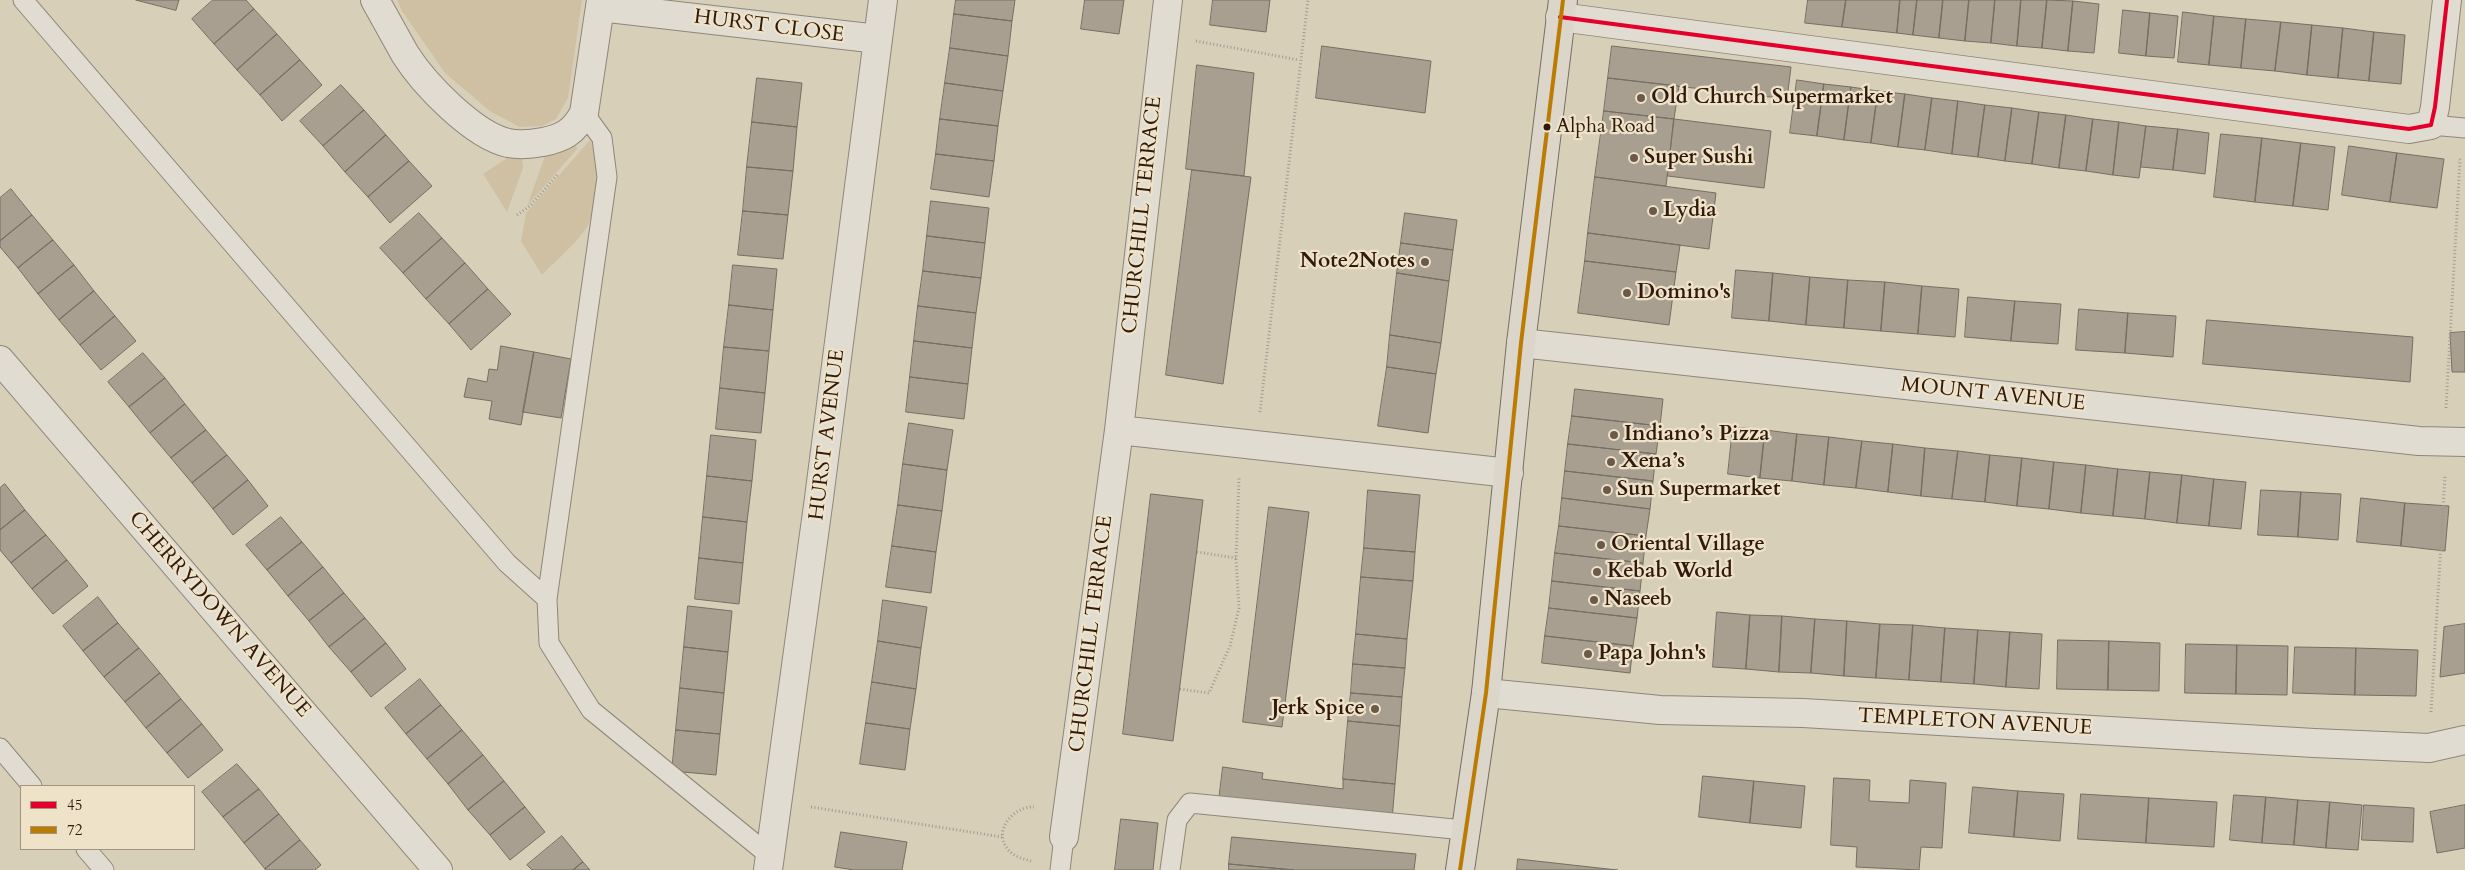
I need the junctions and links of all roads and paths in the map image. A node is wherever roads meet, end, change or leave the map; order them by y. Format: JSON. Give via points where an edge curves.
{"nodes":[{"id":1,"x":23,"y":0,"type":"edge"},
{"id":2,"x":375,"y":0,"type":"edge"},
{"id":3,"x":883,"y":0,"type":"edge"},
{"id":4,"x":1168,"y":0,"type":"edge"},
{"id":5,"x":1308,"y":0,"type":"edge"},
{"id":6,"x":2447,"y":0,"type":"edge"},
{"id":7,"x":601,"y":4,"type":"edge"},
{"id":8,"x":1561,"y":8,"type":"edge"},
{"id":9,"x":1164,"y":35,"type":"junction"},
{"id":10,"x":878,"y":39,"type":"junction"},
{"id":11,"x":1299,"y":60,"type":"junction"},
{"id":12,"x":584,"y":113,"type":"junction"},
{"id":13,"x":2431,"y":125,"type":"junction"},
{"id":14,"x":2465,"y":128,"type":"edge"},
{"id":15,"x":2460,"y":160,"type":"dead end"},
{"id":16,"x":1521,"y":343,"type":"junction"},
{"id":17,"x":0,"y":360,"type":"edge"},
{"id":18,"x":2446,"y":408,"type":"dead end"},
{"id":19,"x":1119,"y":430,"type":"junction"},
{"id":20,"x":2465,"y":442,"type":"edge"},
{"id":21,"x":1256,"y":446,"type":"junction"},
{"id":22,"x":1509,"y":473,"type":"junction"},
{"id":23,"x":2445,"y":482,"type":"dead end"},
{"id":24,"x":1197,"y":552,"type":"dead end"},
{"id":25,"x":1236,"y":558,"type":"junction"},
{"id":26,"x":547,"y":599,"type":"junction"},
{"id":27,"x":1180,"y":690,"type":"dead end"},
{"id":28,"x":1486,"y":693,"type":"junction"},
{"id":29,"x":2431,"y":711,"type":"dead end"},
{"id":30,"x":2465,"y":740,"type":"edge"},
{"id":31,"x":0,"y":748,"type":"edge"},
{"id":32,"x":31,"y":785,"type":"edge"},
{"id":33,"x":778,"y":802,"type":"junction"},
{"id":34,"x":1464,"y":830,"type":"junction"},
{"id":35,"x":1002,"y":837,"type":"dead end"},
{"id":36,"x":1064,"y":837,"type":"joint"},
{"id":37,"x":87,"y":850,"type":"edge"},
{"id":38,"x":769,"y":863,"type":"edge"},
{"id":39,"x":104,"y":870,"type":"edge"},
{"id":40,"x":438,"y":870,"type":"edge"},
{"id":41,"x":1060,"y":870,"type":"edge"},
{"id":42,"x":1170,"y":870,"type":"edge"},
{"id":43,"x":1460,"y":870,"type":"edge"}],
"edges":[{"from":1,"to":26,"type":"lane","via":[[507,563]]},
{"from":2,"to":12,"type":"street","name":"HURST CLOSE","via":[[406,55],[444,99],[482,131],[508,143],[556,140],[576,128]]},
{"from":3,"to":10,"type":"street","name":"HURST AVENUE"},
{"from":4,"to":9,"type":"street","name":"CHURCHILL TERRACE"},
{"from":5,"to":11,"type":"path"},
{"from":6,"to":13,"type":"street"},
{"from":7,"to":10,"type":"street","name":"HURST CLOSE"},
{"from":7,"to":12,"type":"street","name":"HURST CLOSE"},
{"from":8,"to":13,"type":"street","via":[[2409,130]]},
{"from":8,"to":16,"type":"main road"},
{"from":9,"to":11,"type":"path"},
{"from":9,"to":19,"type":"street","name":"CHURCHILL TERRACE"},
{"from":10,"to":33,"type":"street","name":"HURST AVENUE"},
{"from":11,"to":21,"type":"path"},
{"from":12,"to":26,"type":"lane","via":[[602,138],[607,178]]},
{"from":13,"to":14,"type":"lane"},
{"from":15,"to":18,"type":"path"},
{"from":16,"to":20,"type":"street","name":"MOUNT AVENUE","via":[[2419,441]]},
{"from":16,"to":22,"type":"main road"},
{"from":17,"to":40,"type":"street","name":"CHERRYDOWN AVENUE"},
{"from":19,"to":21,"type":"street"},
{"from":19,"to":36,"type":"street","name":"CHURCHILL TERRACE"},
{"from":21,"to":22,"type":"street"},
{"from":21,"to":25,"type":"path","via":[[1239,471]]},
{"from":22,"to":28,"type":"main road"},
{"from":23,"to":29,"type":"path"},
{"from":24,"to":25,"type":"path"},
{"from":25,"to":27,"type":"path","via":[[1239,608],[1230,646],[1210,693]]},
{"from":26,"to":38,"type":"lane","via":[[549,643],[591,710]]},
{"from":28,"to":30,"type":"street","name":"TEMPLETON AVENUE","via":[[1660,710],[1803,713],[2314,743],[2429,748]]},
{"from":28,"to":34,"type":"main road"},
{"from":31,"to":32,"type":"lane"},
{"from":33,"to":35,"type":"path"},
{"from":33,"to":38,"type":"street","name":"HURST AVENUE"},
{"from":34,"to":42,"type":"lane","via":[[1190,803],[1177,820]]},
{"from":34,"to":43,"type":"main road"},
{"from":36,"to":41,"type":"lane"},
{"from":37,"to":39,"type":"lane"}]}
